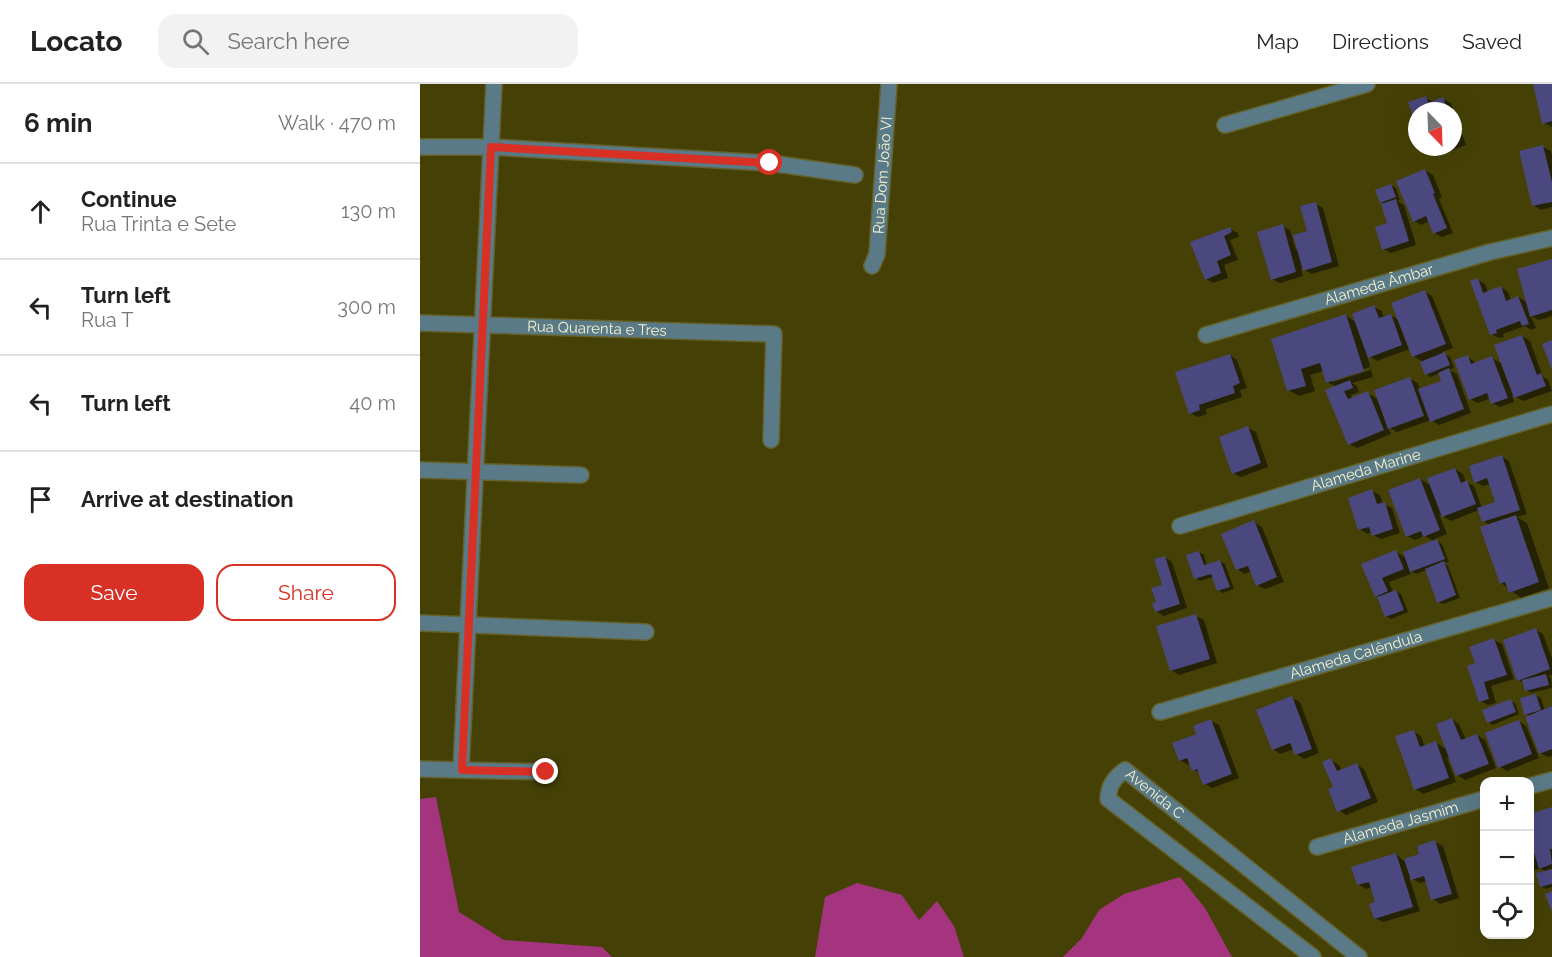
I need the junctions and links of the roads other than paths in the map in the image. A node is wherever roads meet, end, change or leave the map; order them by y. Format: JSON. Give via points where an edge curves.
{"nodes":[{"id":1,"x":494,"y":84,"type":"edge"},
{"id":2,"x":889,"y":84,"type":"edge"},
{"id":3,"x":1367,"y":84,"type":"edge"},
{"id":4,"x":1225,"y":125,"type":"dead end"},
{"id":5,"x":420,"y":147,"type":"edge"},
{"id":6,"x":491,"y":147,"type":"junction"},
{"id":7,"x":855,"y":175,"type":"dead end"},
{"id":8,"x":1552,"y":238,"type":"edge"},
{"id":9,"x":872,"y":266,"type":"dead end"},
{"id":10,"x":420,"y":323,"type":"edge"},
{"id":11,"x":482,"y":325,"type":"junction"},
{"id":12,"x":1206,"y":336,"type":"dead end"},
{"id":13,"x":1552,"y":414,"type":"edge"},
{"id":14,"x":771,"y":440,"type":"dead end"},
{"id":15,"x":420,"y":470,"type":"edge"},
{"id":16,"x":476,"y":471,"type":"junction"},
{"id":17,"x":581,"y":475,"type":"dead end"},
{"id":18,"x":1179,"y":526,"type":"dead end"},
{"id":19,"x":1552,"y":598,"type":"edge"},
{"id":20,"x":420,"y":623,"type":"edge"},
{"id":21,"x":468,"y":625,"type":"junction"},
{"id":22,"x":646,"y":632,"type":"dead end"},
{"id":23,"x":1160,"y":712,"type":"dead end"},
{"id":24,"x":420,"y":769,"type":"edge"},
{"id":25,"x":462,"y":770,"type":"junction"},
{"id":26,"x":546,"y":772,"type":"dead end"},
{"id":27,"x":1552,"y":780,"type":"edge"},
{"id":28,"x":1534,"y":785,"type":"edge"},
{"id":29,"x":1480,"y":800,"type":"edge"},
{"id":30,"x":1317,"y":847,"type":"dead end"},
{"id":31,"x":1312,"y":957,"type":"edge"},
{"id":32,"x":1359,"y":957,"type":"edge"}],
"edges":[{"from":1,"to":6,"type":"street"},
{"from":2,"to":9,"type":"street","name":"Rua Dom João VI","via":[[877,254]]},
{"from":3,"to":4,"type":"street"},
{"from":5,"to":6,"type":"street"},
{"from":6,"to":7,"type":"street","via":[[770,163]]},
{"from":6,"to":11,"type":"street"},
{"from":8,"to":12,"type":"street","name":"Alameda Âmbar","via":[[1490,252]]},
{"from":10,"to":11,"type":"street","name":"Rua Quarenta e Tres"},
{"from":11,"to":14,"type":"street","name":"Rua Quarenta e Tres","via":[[774,334]]},
{"from":11,"to":16,"type":"street"},
{"from":13,"to":18,"type":"street","name":"Alameda Marine"},
{"from":15,"to":16,"type":"street"},
{"from":16,"to":17,"type":"street"},
{"from":16,"to":21,"type":"street"},
{"from":19,"to":23,"type":"street","name":"Alameda Calêndula"},
{"from":20,"to":21,"type":"street"},
{"from":21,"to":22,"type":"street"},
{"from":21,"to":25,"type":"street"},
{"from":24,"to":25,"type":"street"},
{"from":25,"to":26,"type":"street"},
{"from":27,"to":28,"type":"street"},
{"from":29,"to":30,"type":"street","name":"Alameda Jasmim"},
{"from":31,"to":32,"type":"street","name":"Avenida C","via":[[1108,799],[1118,775],[1125,770]]}]}
